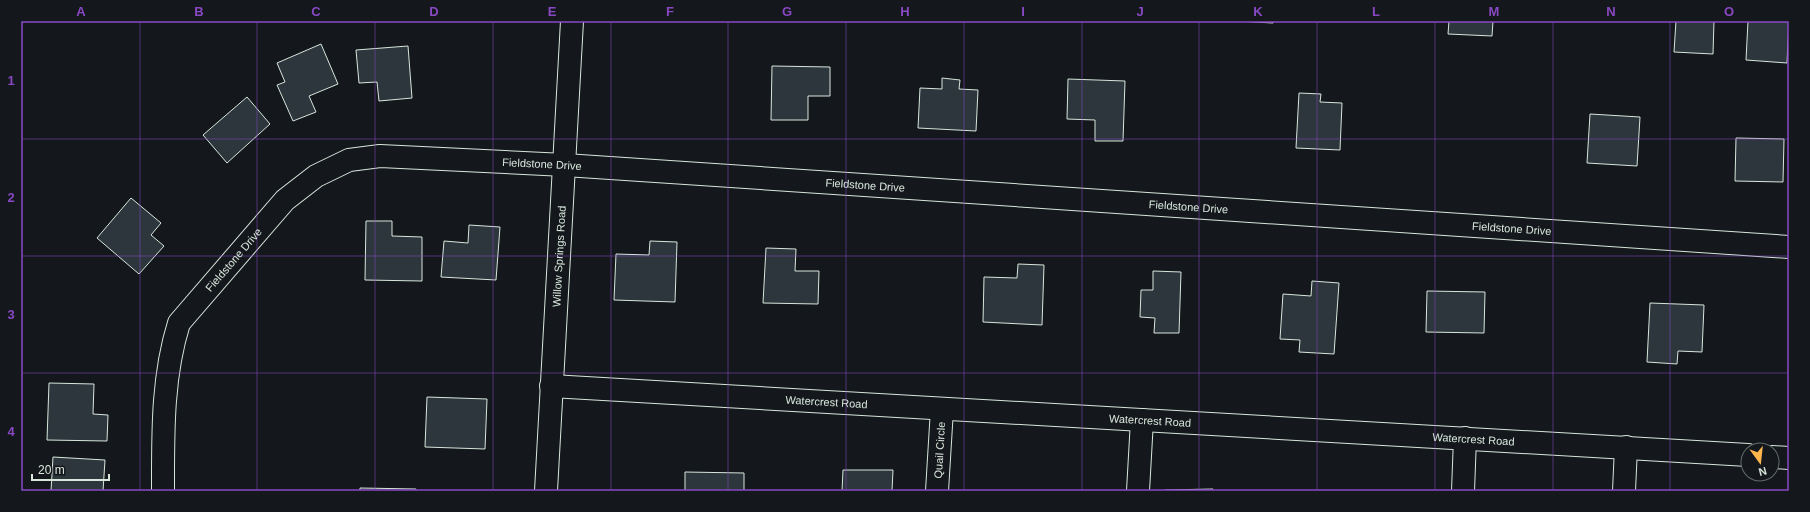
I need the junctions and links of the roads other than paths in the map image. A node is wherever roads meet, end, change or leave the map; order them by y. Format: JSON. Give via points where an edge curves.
{"nodes":[{"id":1,"x":572,"y":21,"type":"edge"},
{"id":2,"x":565,"y":165,"type":"junction"},
{"id":3,"x":1789,"y":247,"type":"edge"},
{"id":4,"x":551,"y":386,"type":"junction"},
{"id":5,"x":942,"y":409,"type":"junction"},
{"id":6,"x":1142,"y":420,"type":"junction"},
{"id":7,"x":1465,"y":438,"type":"junction"},
{"id":8,"x":1626,"y":447,"type":"junction"},
{"id":9,"x":1740,"y":454,"type":"edge"},
{"id":10,"x":163,"y":491,"type":"edge"},
{"id":11,"x":546,"y":491,"type":"edge"},
{"id":12,"x":937,"y":491,"type":"edge"},
{"id":13,"x":1138,"y":491,"type":"edge"},
{"id":14,"x":1463,"y":491,"type":"edge"},
{"id":15,"x":1624,"y":491,"type":"edge"}],
"edges":[{"from":1,"to":2,"type":"street","name":"Willow Springs Road"},
{"from":2,"to":3,"type":"street","name":"Fieldstone Drive"},
{"from":2,"to":4,"type":"street","name":"Willow Springs Road"},
{"from":2,"to":10,"type":"street","name":"Fieldstone Drive","via":[[380,156],[349,160],[316,176],[285,200],[179,323],[171,349],[166,383]]},
{"from":4,"to":5,"type":"street","name":"Watercrest Road"},
{"from":4,"to":11,"type":"street","name":"Willow Springs Road"},
{"from":5,"to":6,"type":"street","name":"Watercrest Road"},
{"from":5,"to":12,"type":"street","name":"Quail Circle"},
{"from":6,"to":7,"type":"street","name":"Watercrest Road"},
{"from":6,"to":13,"type":"street"},
{"from":7,"to":8,"type":"street","name":"Watercrest Road"},
{"from":7,"to":14,"type":"street"},
{"from":8,"to":9,"type":"street","name":"Watercrest Road"},
{"from":8,"to":15,"type":"street"}]}
